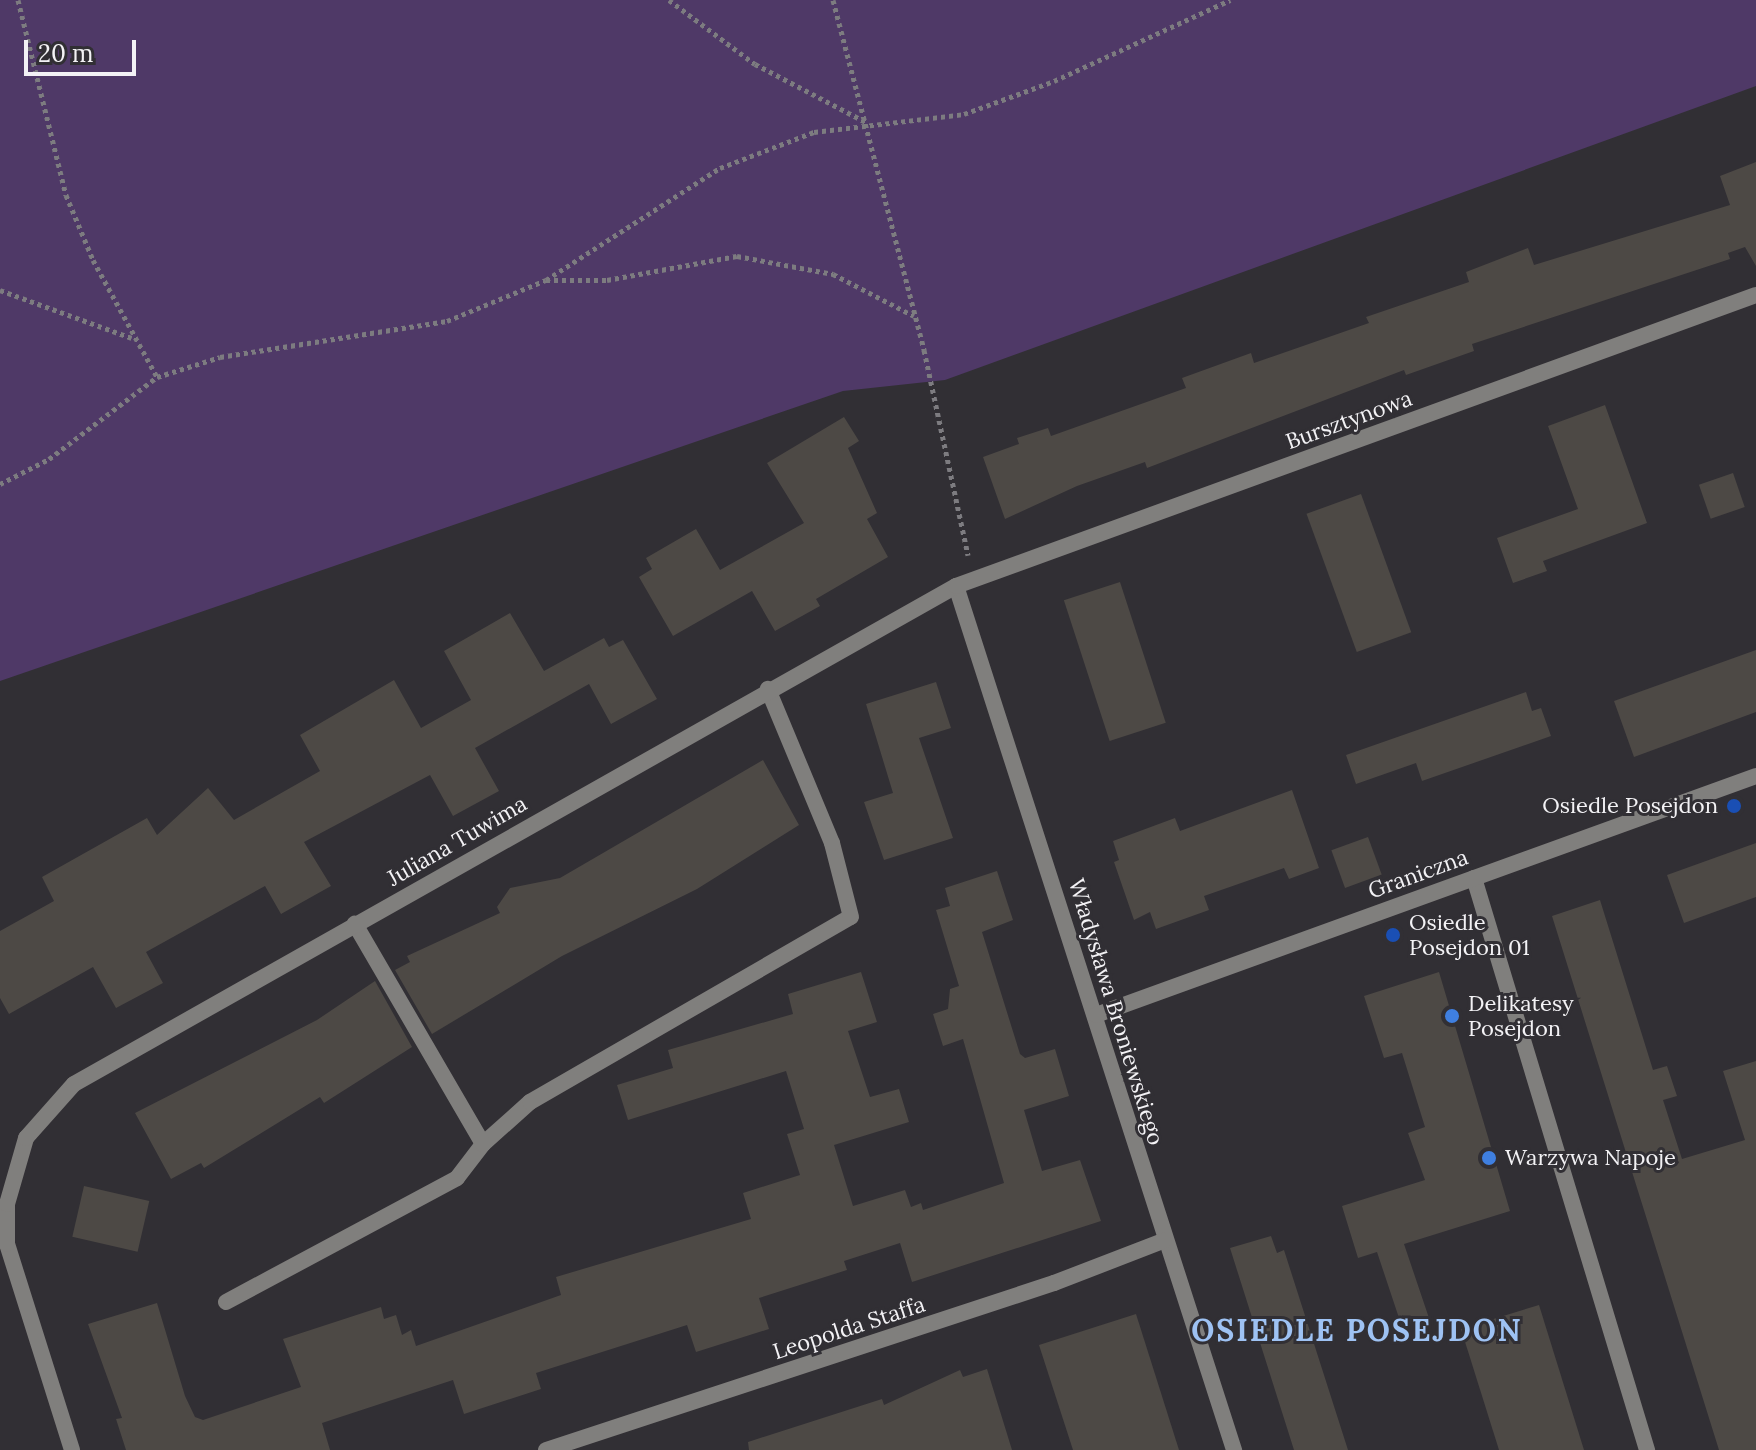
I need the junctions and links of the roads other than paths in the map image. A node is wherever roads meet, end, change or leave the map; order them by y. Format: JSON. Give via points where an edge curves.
{"nodes":[{"id":1,"x":1756,"y":295,"type":"edge"},
{"id":2,"x":956,"y":586,"type":"junction"},
{"id":3,"x":768,"y":689,"type":"junction"},
{"id":4,"x":1756,"y":776,"type":"edge"},
{"id":5,"x":1474,"y":878,"type":"junction"},
{"id":6,"x":355,"y":924,"type":"junction"},
{"id":7,"x":1096,"y":1015,"type":"junction"},
{"id":8,"x":483,"y":1144,"type":"junction"},
{"id":9,"x":1163,"y":1241,"type":"junction"},
{"id":10,"x":226,"y":1302,"type":"dead end"},
{"id":11,"x":72,"y":1450,"type":"edge"},
{"id":12,"x":546,"y":1450,"type":"edge"},
{"id":13,"x":1234,"y":1450,"type":"edge"},
{"id":14,"x":1647,"y":1450,"type":"edge"}],
"edges":[{"from":1,"to":2,"type":"street","name":"Bursztynowa"},
{"from":2,"to":3,"type":"street","name":"Juliana Tuwima"},
{"from":2,"to":7,"type":"street","name":"Władysława Broniewskiego"},
{"from":3,"to":6,"type":"street","name":"Juliana Tuwima"},
{"from":3,"to":8,"type":"street","via":[[832,843],[851,917],[530,1102]]},
{"from":4,"to":5,"type":"street","name":"Graniczna"},
{"from":5,"to":7,"type":"street","name":"Graniczna"},
{"from":5,"to":14,"type":"street"},
{"from":6,"to":8,"type":"street"},
{"from":6,"to":11,"type":"street","name":"Juliana Tuwima","via":[[74,1084],[47,1107],[13,1168],[7,1244]]},
{"from":7,"to":9,"type":"street","name":"Władysława Broniewskiego"},
{"from":8,"to":10,"type":"street","via":[[457,1178]]},
{"from":9,"to":12,"type":"street","name":"Leopolda Staffa","via":[[1054,1283]]},
{"from":9,"to":13,"type":"street","name":"Władysława Broniewskiego"}]}
